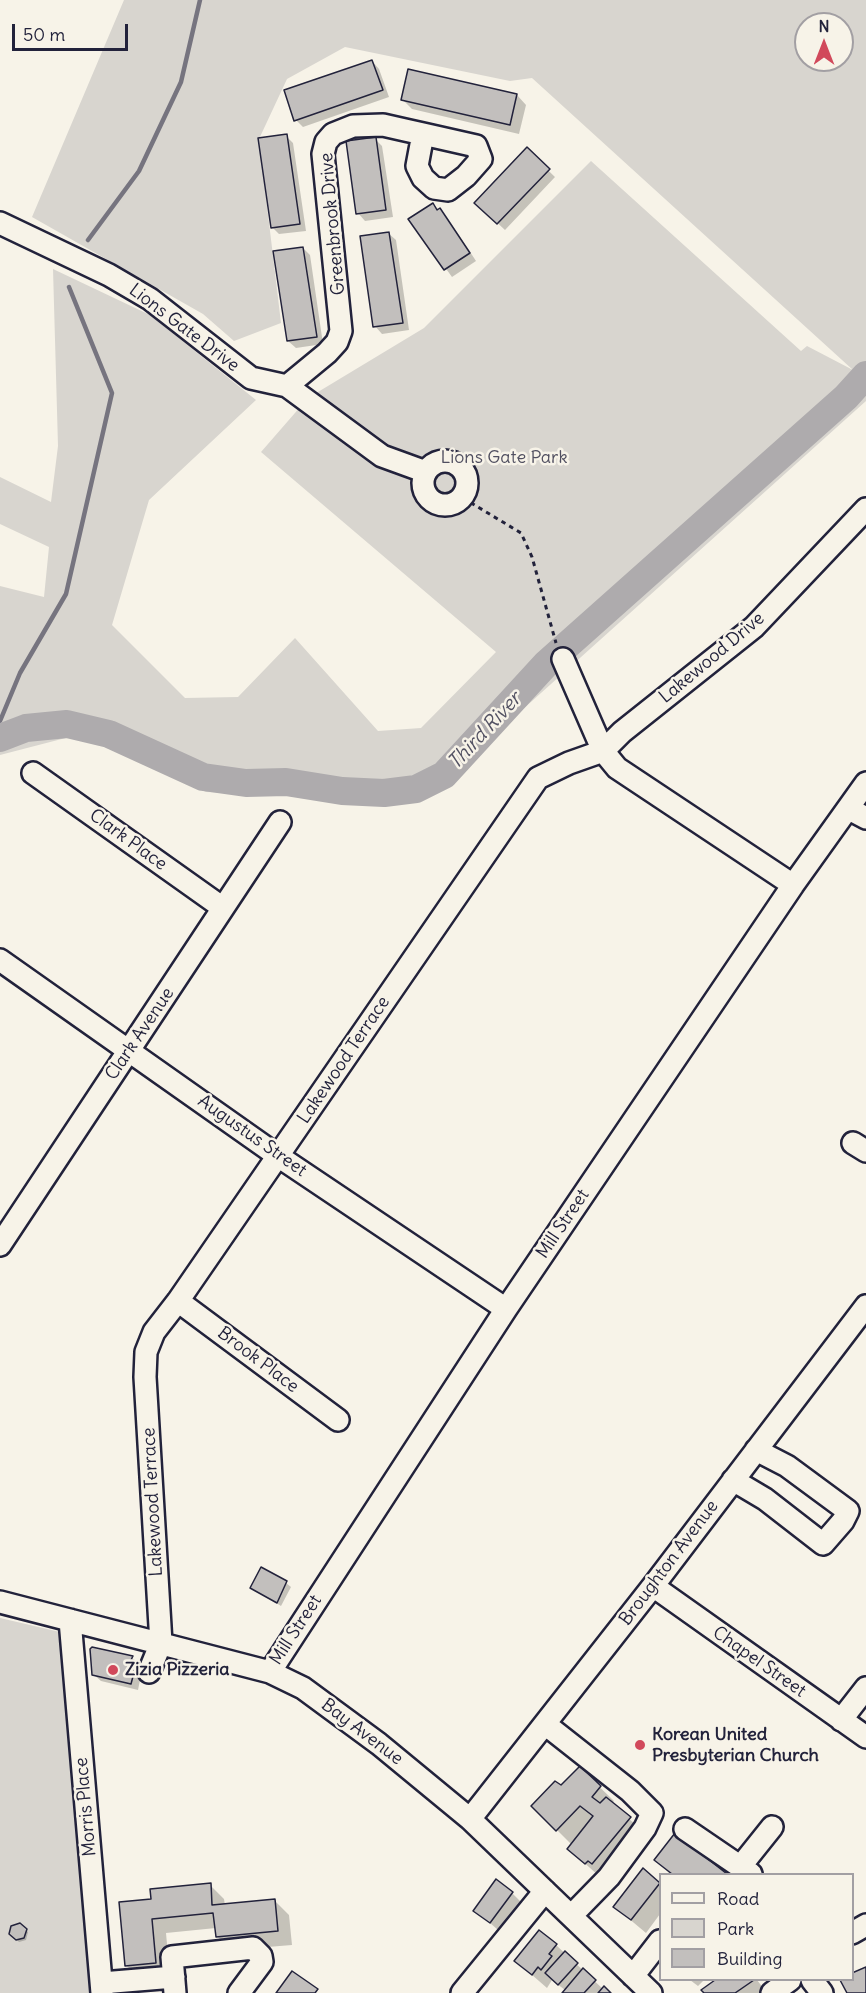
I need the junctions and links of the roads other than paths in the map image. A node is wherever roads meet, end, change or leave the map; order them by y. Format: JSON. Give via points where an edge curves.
{"nodes":[{"id":1,"x":423,"y":134,"type":"dead end"},
{"id":2,"x":0,"y":223,"type":"edge"},
{"id":3,"x":287,"y":386,"type":"junction"},
{"id":4,"x":426,"y":472,"type":"junction"},
{"id":5,"x":866,"y":509,"type":"edge"},
{"id":6,"x":560,"y":652,"type":"road end"},
{"id":7,"x":603,"y":752,"type":"junction"},
{"id":8,"x":33,"y":773,"type":"dead end"},
{"id":9,"x":866,"y":783,"type":"edge"},
{"id":10,"x":857,"y":814,"type":"edge"},
{"id":11,"x":280,"y":822,"type":"dead end"},
{"id":12,"x":793,"y":885,"type":"junction"},
{"id":13,"x":223,"y":908,"type":"junction"},
{"id":14,"x":0,"y":960,"type":"edge"},
{"id":15,"x":130,"y":1050,"type":"junction"},
{"id":16,"x":278,"y":1156,"type":"junction"},
{"id":17,"x":0,"y":1245,"type":"edge"},
{"id":18,"x":178,"y":1301,"type":"junction"},
{"id":19,"x":866,"y":1306,"type":"edge"},
{"id":20,"x":506,"y":1309,"type":"junction"},
{"id":21,"x":338,"y":1420,"type":"dead end"},
{"id":22,"x":756,"y":1450,"type":"junction"},
{"id":23,"x":733,"y":1480,"type":"junction"},
{"id":24,"x":653,"y":1586,"type":"junction"},
{"id":25,"x":0,"y":1602,"type":"edge"},
{"id":26,"x":70,"y":1620,"type":"junction"},
{"id":27,"x":161,"y":1643,"type":"junction"},
{"id":28,"x":149,"y":1672,"type":"dead end"},
{"id":29,"x":270,"y":1672,"type":"junction"},
{"id":30,"x":866,"y":1688,"type":"edge"},
{"id":31,"x":841,"y":1720,"type":"junction"},
{"id":32,"x":545,"y":1724,"type":"junction"},
{"id":33,"x":866,"y":1737,"type":"edge"},
{"id":34,"x":470,"y":1819,"type":"junction"},
{"id":35,"x":772,"y":1827,"type":"dead end"},
{"id":36,"x":685,"y":1829,"type":"dead end"},
{"id":37,"x":746,"y":1871,"type":"edge"},
{"id":38,"x":545,"y":1892,"type":"junction"},
{"id":39,"x":571,"y":1916,"type":"junction"},
{"id":40,"x":659,"y":1942,"type":"edge"},
{"id":41,"x":633,"y":1976,"type":"junction"},
{"id":42,"x":789,"y":1981,"type":"edge"},
{"id":43,"x":813,"y":1981,"type":"edge"},
{"id":44,"x":175,"y":1985,"type":"edge"},
{"id":45,"x":102,"y":1988,"type":"edge"},
{"id":46,"x":239,"y":1993,"type":"edge"},
{"id":47,"x":462,"y":1993,"type":"edge"},
{"id":48,"x":651,"y":1993,"type":"edge"},
{"id":49,"x":772,"y":1993,"type":"edge"},
{"id":50,"x":822,"y":1993,"type":"edge"}],
"edges":[{"from":1,"to":3,"type":"street","name":"Greenbrook Drive","via":[[372,124],[353,126],[326,142],[323,154],[341,330],[338,342]]},
{"from":2,"to":3,"type":"street","name":"Lions Gate Drive","via":[[150,299],[251,378]]},
{"from":3,"to":4,"type":"street","name":"Lions Gate Drive","via":[[382,456]]},
{"from":4,"to":4,"type":"street","via":[[444,460],[458,465],[468,484],[463,498],[450,505],[436,504],[425,494]]},
{"from":5,"to":7,"type":"street","name":"Lakewood Drive","via":[[754,627],[622,732]]},
{"from":6,"to":7,"type":"street"},
{"from":7,"to":12,"type":"street","via":[[617,768]]},
{"from":7,"to":16,"type":"street","name":"Lakewood Terrace","via":[[538,778]]},
{"from":8,"to":13,"type":"street","name":"Clark Place"},
{"from":9,"to":10,"type":"street","name":"Mill Street"},
{"from":10,"to":12,"type":"street","name":"Mill Street"},
{"from":11,"to":13,"type":"street","name":"Clark Avenue"},
{"from":12,"to":20,"type":"street","name":"Mill Street"},
{"from":13,"to":15,"type":"street","name":"Clark Avenue"},
{"from":14,"to":15,"type":"street","name":"Augustus Street"},
{"from":15,"to":16,"type":"street","name":"Augustus Street"},
{"from":15,"to":17,"type":"street","name":"Clark Avenue"},
{"from":16,"to":18,"type":"street","name":"Lakewood Terrace"},
{"from":16,"to":20,"type":"street","name":"Augustus Street"},
{"from":18,"to":21,"type":"street","name":"Brook Place"},
{"from":18,"to":27,"type":"street","name":"Lakewood Terrace","via":[[154,1332],[146,1360]]},
{"from":19,"to":22,"type":"street","name":"Broughton Avenue"},
{"from":20,"to":29,"type":"street","name":"Mill Street"},
{"from":22,"to":23,"type":"street","name":"Broughton Avenue"},
{"from":22,"to":23,"type":"street","via":[[787,1466],[848,1511],[843,1521],[824,1544],[773,1504]]},
{"from":23,"to":24,"type":"street","name":"Broughton Avenue"},
{"from":24,"to":31,"type":"street","name":"Chapel Street"},
{"from":24,"to":32,"type":"street","name":"Broughton Avenue"},
{"from":25,"to":26,"type":"street","name":"Bay Avenue"},
{"from":26,"to":27,"type":"street","name":"Bay Avenue"},
{"from":26,"to":45,"type":"street","name":"Morris Place"},
{"from":27,"to":28,"type":"street"},
{"from":27,"to":29,"type":"street","name":"Bay Avenue"},
{"from":29,"to":34,"type":"street","name":"Bay Avenue","via":[[323,1701]]},
{"from":30,"to":31,"type":"street"},
{"from":31,"to":33,"type":"street","name":"Chapel Street"},
{"from":32,"to":34,"type":"street","name":"Broughton Avenue"},
{"from":32,"to":39,"type":"street","via":[[652,1813],[609,1877]]},
{"from":34,"to":38,"type":"street","name":"Bay Avenue"},
{"from":35,"to":37,"type":"street"},
{"from":36,"to":37,"type":"street"},
{"from":38,"to":39,"type":"street","name":"Bay Avenue"},
{"from":38,"to":47,"type":"street"},
{"from":39,"to":41,"type":"street","name":"Bay Avenue"},
{"from":40,"to":41,"type":"street"},
{"from":41,"to":48,"type":"street","name":"Bay Avenue"},
{"from":42,"to":49,"type":"street"},
{"from":43,"to":50,"type":"street"},
{"from":44,"to":45,"type":"street"},
{"from":44,"to":46,"type":"street","via":[[172,1958],[253,1948],[262,1962]]}]}
